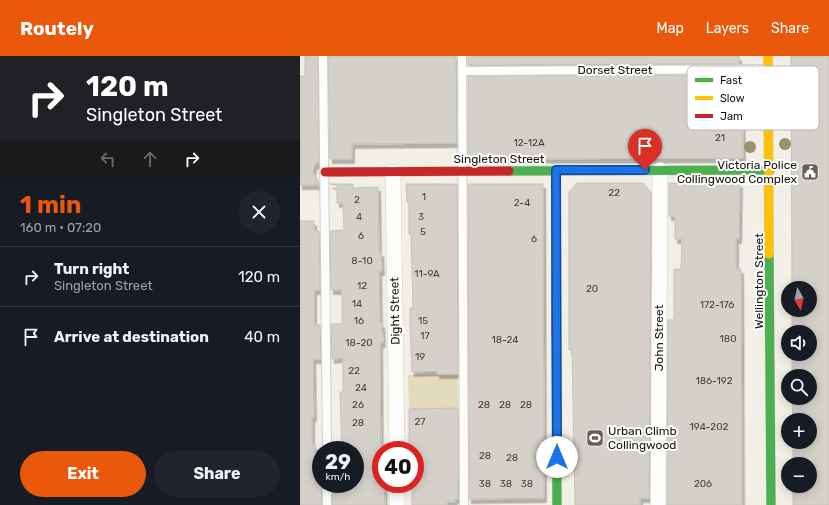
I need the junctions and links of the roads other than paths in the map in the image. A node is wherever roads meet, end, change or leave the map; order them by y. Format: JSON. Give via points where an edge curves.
{"nodes":[{"id":1,"x":323,"y":56,"type":"edge"},
{"id":2,"x":462,"y":56,"type":"edge"},
{"id":3,"x":687,"y":70,"type":"edge"},
{"id":4,"x":462,"y":71,"type":"junction"},
{"id":5,"x":769,"y":130,"type":"edge"},
{"id":6,"x":556,"y":170,"type":"junction"},
{"id":7,"x":660,"y":170,"type":"junction"},
{"id":8,"x":770,"y":170,"type":"junction"},
{"id":9,"x":462,"y":171,"type":"junction"},
{"id":10,"x":325,"y":172,"type":"junction"},
{"id":11,"x":393,"y":172,"type":"junction"},
{"id":12,"x":327,"y":441,"type":"edge"},
{"id":13,"x":397,"y":441,"type":"edge"},
{"id":14,"x":327,"y":493,"type":"edge"},
{"id":15,"x":397,"y":493,"type":"edge"},
{"id":16,"x":328,"y":505,"type":"edge"},
{"id":17,"x":397,"y":505,"type":"edge"},
{"id":18,"x":464,"y":505,"type":"edge"},
{"id":19,"x":557,"y":505,"type":"edge"},
{"id":20,"x":658,"y":505,"type":"edge"},
{"id":21,"x":771,"y":505,"type":"edge"}],
"edges":[{"from":1,"to":10,"type":"lane"},
{"from":2,"to":4,"type":"lane"},
{"from":3,"to":4,"type":"lane","name":"Dorset Street"},
{"from":4,"to":9,"type":"lane"},
{"from":5,"to":8,"type":"street","name":"Wellington Street"},
{"from":6,"to":7,"type":"street","name":"Singleton Street"},
{"from":6,"to":9,"type":"street","name":"Singleton Street"},
{"from":6,"to":19,"type":"street"},
{"from":7,"to":8,"type":"street","name":"Singleton Street"},
{"from":7,"to":20,"type":"street","name":"John Street"},
{"from":8,"to":21,"type":"street","name":"Wellington Street"},
{"from":9,"to":11,"type":"street","name":"Singleton Street"},
{"from":9,"to":18,"type":"lane"},
{"from":10,"to":11,"type":"street","name":"Singleton Street"},
{"from":10,"to":12,"type":"lane"},
{"from":11,"to":13,"type":"street","name":"Dight Street"},
{"from":14,"to":16,"type":"lane"},
{"from":15,"to":17,"type":"street"}]}
